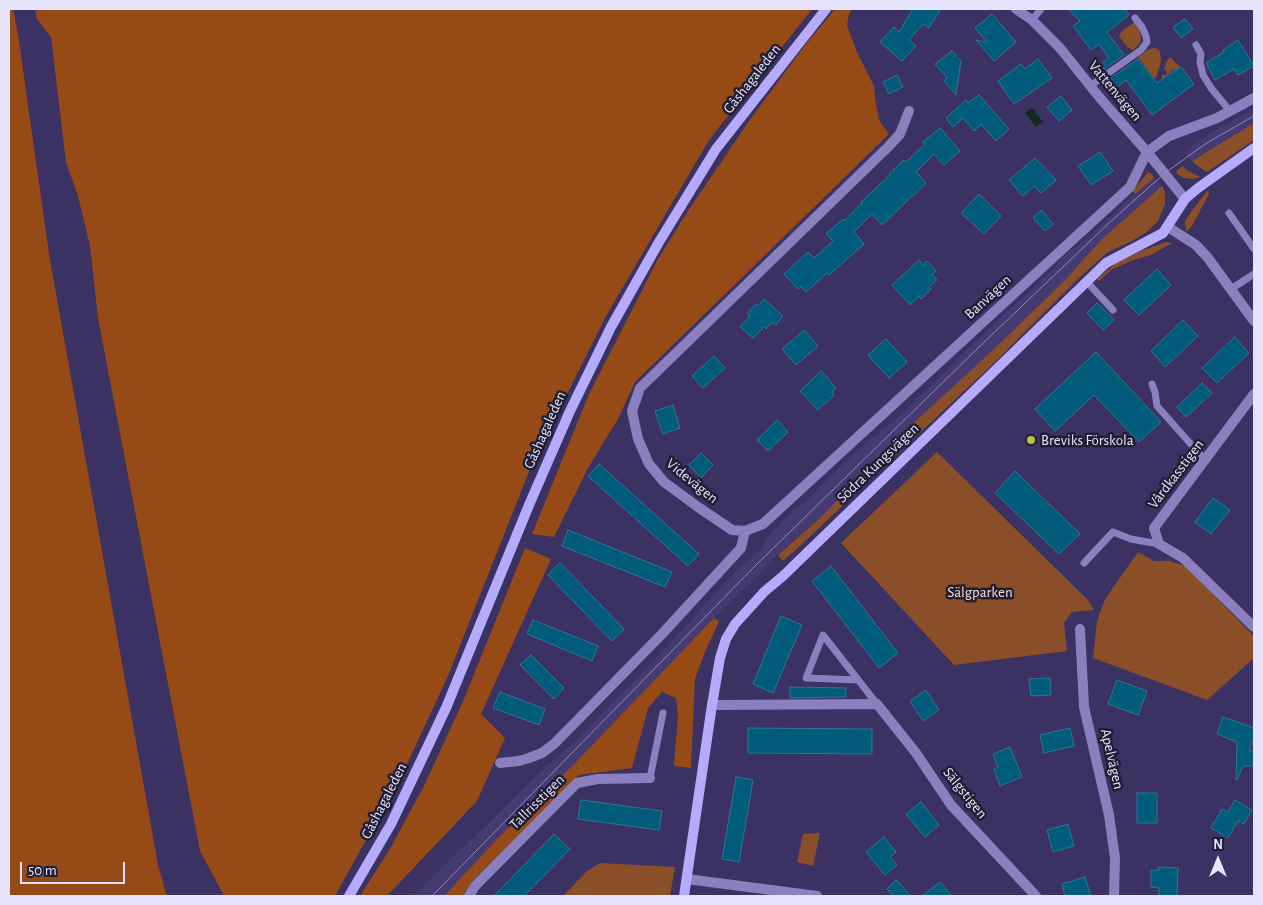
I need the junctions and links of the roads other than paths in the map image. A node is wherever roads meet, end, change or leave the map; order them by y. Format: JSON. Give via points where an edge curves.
{"nodes":[{"id":1,"x":826,"y":9,"type":"edge"},
{"id":2,"x":1016,"y":9,"type":"edge"},
{"id":3,"x":1041,"y":9,"type":"edge"},
{"id":4,"x":1134,"y":18,"type":"dead end"},
{"id":5,"x":1032,"y":20,"type":"junction"},
{"id":6,"x":1196,"y":45,"type":"dead end"},
{"id":7,"x":1090,"y":86,"type":"junction"},
{"id":8,"x":1254,"y":98,"type":"edge"},
{"id":9,"x":909,"y":111,"type":"dead end"},
{"id":10,"x":1230,"y":111,"type":"junction"},
{"id":11,"x":1254,"y":148,"type":"edge"},
{"id":12,"x":1147,"y":152,"type":"junction"},
{"id":13,"x":1185,"y":199,"type":"junction"},
{"id":14,"x":1229,"y":214,"type":"dead end"},
{"id":15,"x":1168,"y":227,"type":"junction"},
{"id":16,"x":1254,"y":249,"type":"edge"},
{"id":17,"x":1254,"y":274,"type":"edge"},
{"id":18,"x":1087,"y":282,"type":"junction"},
{"id":19,"x":1231,"y":289,"type":"junction"},
{"id":20,"x":1113,"y":310,"type":"dead end"},
{"id":21,"x":1254,"y":321,"type":"edge"},
{"id":22,"x":1152,"y":384,"type":"dead end"},
{"id":23,"x":1254,"y":394,"type":"edge"},
{"id":24,"x":1205,"y":460,"type":"junction"},
{"id":25,"x":745,"y":530,"type":"junction"},
{"id":26,"x":1159,"y":544,"type":"junction"},
{"id":27,"x":1084,"y":563,"type":"dead end"},
{"id":28,"x":1254,"y":627,"type":"edge"},
{"id":29,"x":1080,"y":629,"type":"dead end"},
{"id":30,"x":858,"y":680,"type":"junction"},
{"id":31,"x":877,"y":704,"type":"junction"},
{"id":32,"x":712,"y":705,"type":"junction"},
{"id":33,"x":662,"y":713,"type":"dead end"},
{"id":34,"x":500,"y":763,"type":"dead end"},
{"id":35,"x":650,"y":778,"type":"joint"},
{"id":36,"x":687,"y":879,"type":"junction"},
{"id":37,"x":348,"y":896,"type":"edge"},
{"id":38,"x":469,"y":896,"type":"edge"},
{"id":39,"x":684,"y":896,"type":"edge"},
{"id":40,"x":817,"y":896,"type":"edge"},
{"id":41,"x":1036,"y":896,"type":"edge"},
{"id":42,"x":1114,"y":896,"type":"edge"}],
"edges":[{"from":1,"to":37,"type":"main road","name":"Gåshagaleden","via":[[716,149],[611,327],[529,505],[446,708],[391,824]]},
{"from":2,"to":5,"type":"street","name":"Vattenvägen"},
{"from":3,"to":5,"type":"lane"},
{"from":4,"to":7,"type":"lane","via":[[1146,36],[1141,50]]},
{"from":5,"to":7,"type":"street","name":"Vattenvägen","via":[[1060,48]]},
{"from":6,"to":10,"type":"lane","via":[[1201,54],[1203,74]]},
{"from":7,"to":12,"type":"street","name":"Vattenvägen"},
{"from":8,"to":10,"type":"street","name":"Banvägen"},
{"from":9,"to":25,"type":"street","name":"Videvägen","via":[[900,134],[888,147],[640,388],[632,411],[638,439],[649,464],[664,482],[698,507],[732,530]]},
{"from":10,"to":12,"type":"street","name":"Banvägen","via":[[1169,136]]},
{"from":11,"to":13,"type":"main road","name":"Södra Kungsvägen"},
{"from":12,"to":13,"type":"street","name":"Vattenvägen"},
{"from":12,"to":25,"type":"street","name":"Banvägen","via":[[1130,187],[763,524]]},
{"from":13,"to":15,"type":"main road","name":"Södra Kungsvägen"},
{"from":14,"to":16,"type":"lane"},
{"from":15,"to":18,"type":"main road","name":"Södra Kungsvägen","via":[[1156,238],[1106,263]]},
{"from":15,"to":19,"type":"street","via":[[1196,245]]},
{"from":17,"to":19,"type":"lane"},
{"from":18,"to":20,"type":"lane"},
{"from":18,"to":32,"type":"main road","name":"Södra Kungsvägen","via":[[749,606],[726,639]]},
{"from":19,"to":21,"type":"street"},
{"from":22,"to":24,"type":"lane","via":[[1157,406]]},
{"from":23,"to":24,"type":"street","name":"Vårdkasstigen"},
{"from":24,"to":26,"type":"street","name":"Vårdkasstigen","via":[[1154,528]]},
{"from":25,"to":34,"type":"street","via":[[741,548],[736,554],[554,744],[529,758]]},
{"from":26,"to":27,"type":"lane","via":[[1113,532]]},
{"from":26,"to":28,"type":"street","via":[[1183,558]]},
{"from":29,"to":42,"type":"street","name":"Apelvägen","via":[[1084,706],[1109,815],[1115,858]]},
{"from":30,"to":30,"type":"lane","name":"Sälgstigen","via":[[852,673],[823,635],[806,678]]},
{"from":30,"to":31,"type":"lane","name":"Sälgstigen"},
{"from":31,"to":32,"type":"street"},
{"from":31,"to":41,"type":"street","name":"Sälgstigen","via":[[952,805]]},
{"from":32,"to":36,"type":"main road","name":"Södra Kungsvägen"},
{"from":33,"to":35,"type":"lane"},
{"from":35,"to":38,"type":"street","name":"Tallrisstigen","via":[[598,779],[577,783],[475,886]]},
{"from":36,"to":39,"type":"main road","name":"Södra Kungsvägen"},
{"from":36,"to":40,"type":"street"}]}
